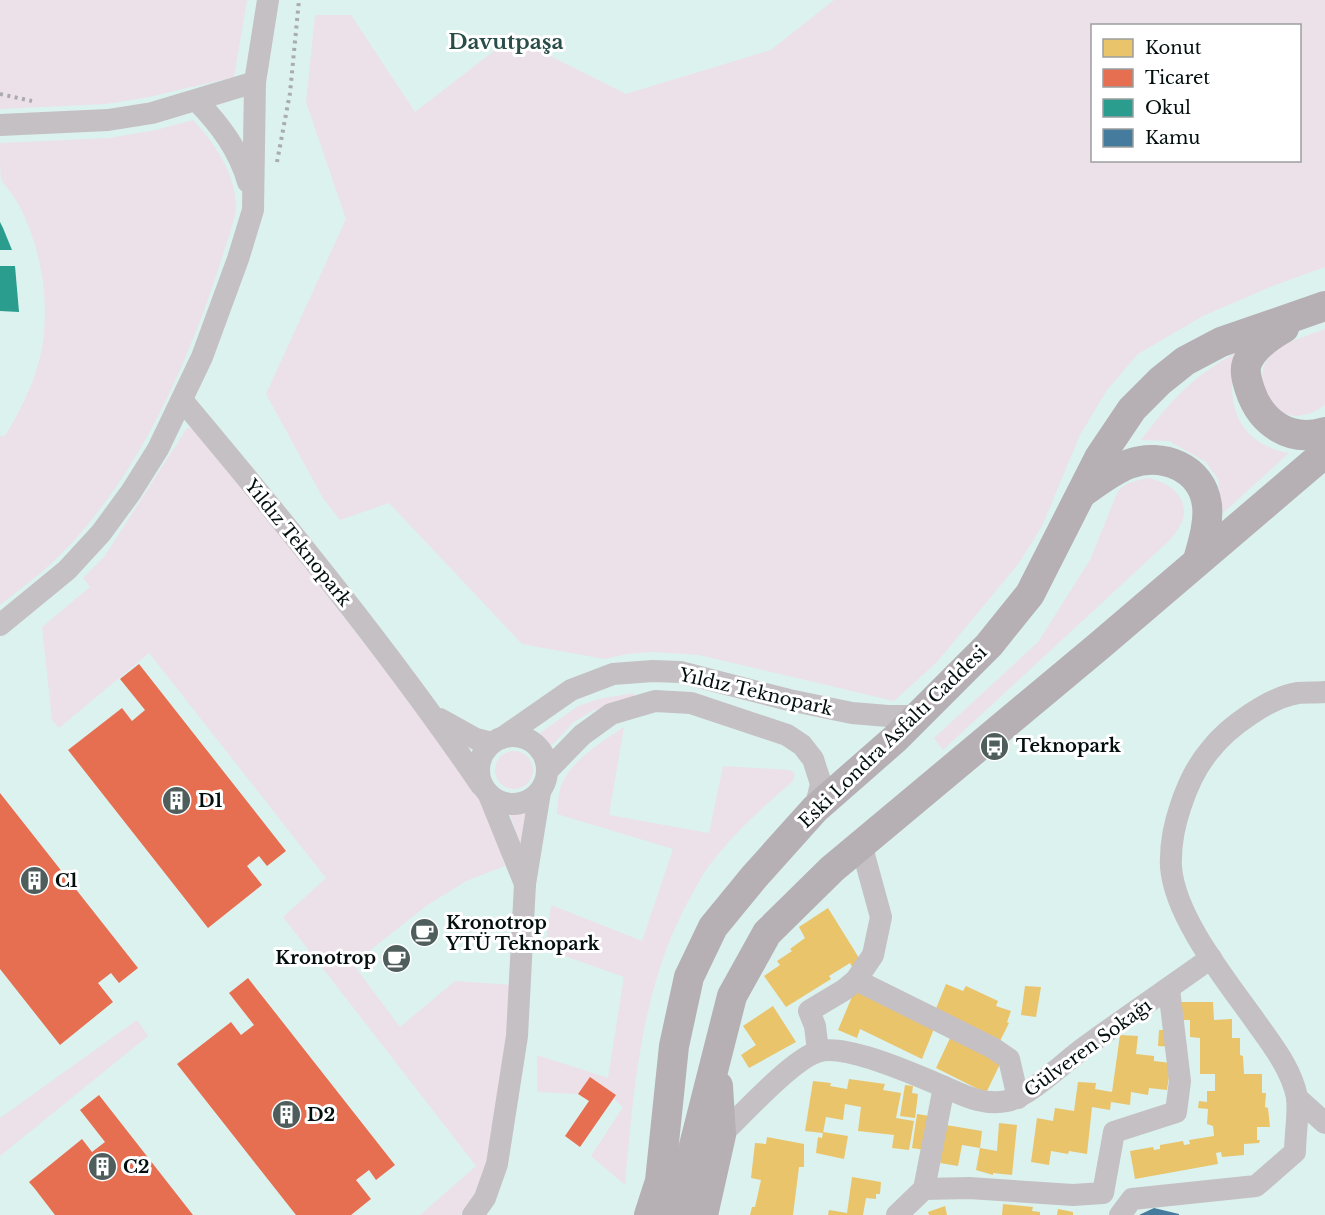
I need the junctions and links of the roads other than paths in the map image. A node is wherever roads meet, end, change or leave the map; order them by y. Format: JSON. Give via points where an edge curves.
{"nodes":[{"id":1,"x":268,"y":0,"type":"edge"},
{"id":2,"x":255,"y":82,"type":"junction"},
{"id":3,"x":197,"y":101,"type":"junction"},
{"id":4,"x":0,"y":125,"type":"edge"},
{"id":5,"x":253,"y":210,"type":"junction"},
{"id":6,"x":1321,"y":308,"type":"edge"},
{"id":7,"x":183,"y":400,"type":"junction"},
{"id":8,"x":1325,"y":432,"type":"edge"},
{"id":9,"x":1325,"y":453,"type":"edge"},
{"id":10,"x":1081,"y":494,"type":"junction"},
{"id":11,"x":1198,"y":560,"type":"junction"},
{"id":12,"x":0,"y":625,"type":"edge"},
{"id":13,"x":1325,"y":692,"type":"edge"},
{"id":14,"x":434,"y":715,"type":"junction"},
{"id":15,"x":920,"y":716,"type":"junction"},
{"id":16,"x":497,"y":740,"type":"junction"},
{"id":17,"x":544,"y":781,"type":"junction"},
{"id":18,"x":485,"y":790,"type":"junction"},
{"id":19,"x":815,"y":809,"type":"junction"},
{"id":20,"x":861,"y":844,"type":"junction"},
{"id":21,"x":525,"y":884,"type":"junction"},
{"id":22,"x":1211,"y":958,"type":"junction"},
{"id":23,"x":856,"y":980,"type":"junction"},
{"id":24,"x":1169,"y":989,"type":"junction"},
{"id":25,"x":674,"y":1046,"type":"junction"},
{"id":26,"x":818,"y":1051,"type":"junction"},
{"id":27,"x":716,"y":1056,"type":"junction"},
{"id":28,"x":944,"y":1087,"type":"junction"},
{"id":29,"x":1018,"y":1098,"type":"junction"},
{"id":30,"x":1297,"y":1098,"type":"junction"},
{"id":31,"x":1325,"y":1123,"type":"edge"},
{"id":32,"x":721,"y":1135,"type":"junction"},
{"id":33,"x":924,"y":1189,"type":"junction"},
{"id":34,"x":1103,"y":1193,"type":"junction"},
{"id":35,"x":1126,"y":1207,"type":"edge"},
{"id":36,"x":707,"y":1212,"type":"edge"},
{"id":37,"x":473,"y":1215,"type":"edge"},
{"id":38,"x":633,"y":1215,"type":"edge"},
{"id":39,"x":649,"y":1215,"type":"edge"},
{"id":40,"x":674,"y":1215,"type":"edge"},
{"id":41,"x":897,"y":1215,"type":"edge"}],
"edges":[{"from":1,"to":2,"type":"street"},
{"from":2,"to":3,"type":"street"},
{"from":2,"to":5,"type":"street"},
{"from":3,"to":4,"type":"street","via":[[108,120]]},
{"from":3,"to":5,"type":"street","via":[[219,124],[236,151],[248,180]]},
{"from":5,"to":7,"type":"street","via":[[221,310]]},
{"from":6,"to":8,"type":"main road","via":[[1276,332],[1255,349],[1247,364],[1246,380],[1258,409],[1274,426],[1312,436]]},
{"from":6,"to":10,"type":"main road","name":"Eski Londra Asfaltı Caddesi","via":[[1221,342],[1185,361],[1132,409],[1099,458]]},
{"from":7,"to":12,"type":"street","via":[[158,449],[101,533],[67,570]]},
{"from":7,"to":14,"type":"street","name":"Yıldız Teknopark"},
{"from":9,"to":11,"type":"main road"},
{"from":10,"to":11,"type":"main road","via":[[1128,464],[1159,459],[1189,471],[1200,484],[1208,507],[1206,534]]},
{"from":10,"to":15,"type":"main road","name":"Eski Londra Asfaltı Caddesi","via":[[1030,594],[989,645]]},
{"from":11,"to":20,"type":"main road"},
{"from":13,"to":22,"type":"street","via":[[1297,693],[1272,702],[1216,742],[1190,780],[1174,823],[1171,868],[1185,913]]},
{"from":14,"to":16,"type":"street","name":"Yıldız Teknopark","via":[[476,739]]},
{"from":14,"to":18,"type":"street","name":"Yıldız Teknopark"},
{"from":15,"to":16,"type":"street","name":"Yıldız Teknopark","via":[[852,713],[680,672],[653,671],[613,674],[571,690]]},
{"from":15,"to":19,"type":"main road","name":"Eski Londra Asfaltı Caddesi"},
{"from":16,"to":17,"type":"street","via":[[513,736],[533,743],[546,760]]},
{"from":16,"to":18,"type":"street","via":[[479,762],[478,774]]},
{"from":17,"to":18,"type":"street","via":[[531,799],[521,804],[498,802]]},
{"from":17,"to":19,"type":"street","name":"Yıldız Teknopark","via":[[582,735],[611,714],[655,701],[691,703],[787,735],[802,745],[813,759],[821,784]]},
{"from":17,"to":21,"type":"street","name":"Yıldız Teknopark"},
{"from":18,"to":21,"type":"street","name":"Yıldız Teknopark"},
{"from":19,"to":25,"type":"main road","name":"Eski Londra Asfaltı Caddesi","via":[[713,927],[689,977]]},
{"from":20,"to":23,"type":"street","via":[[881,918],[873,955]]},
{"from":20,"to":27,"type":"main road","via":[[767,933],[732,996]]},
{"from":21,"to":37,"type":"street","name":"Yıldız Teknopark","via":[[517,1036],[497,1164],[485,1198]]},
{"from":22,"to":24,"type":"street","name":"Gülveren Sokağı"},
{"from":22,"to":30,"type":"street","via":[[1284,1062]]},
{"from":23,"to":26,"type":"street","via":[[809,1011]]},
{"from":23,"to":29,"type":"street","via":[[1009,1059]]},
{"from":24,"to":29,"type":"street","name":"Gülveren Sokağı"},
{"from":24,"to":34,"type":"street","name":"Gülveren Sokağı","via":[[1180,1081],[1176,1112],[1114,1132]]},
{"from":25,"to":38,"type":"main road"},
{"from":25,"to":39,"type":"main road","name":"Eski Londra Asfaltı Caddesi","via":[[660,1181]]},
{"from":26,"to":28,"type":"street","name":"Gülveren Sokağı","via":[[861,1054]]},
{"from":26,"to":32,"type":"street","via":[[794,1066]]},
{"from":27,"to":32,"type":"main road"},
{"from":27,"to":40,"type":"main road"},
{"from":28,"to":29,"type":"street","name":"Gülveren Sokağı","via":[[980,1101]]},
{"from":28,"to":33,"type":"street"},
{"from":30,"to":31,"type":"street"},
{"from":30,"to":35,"type":"street","via":[[1294,1152],[1256,1186]]},
{"from":32,"to":36,"type":"main road"},
{"from":33,"to":34,"type":"street","via":[[969,1188],[1073,1196]]},
{"from":33,"to":41,"type":"street"},
{"from":34,"to":35,"type":"street"}]}
